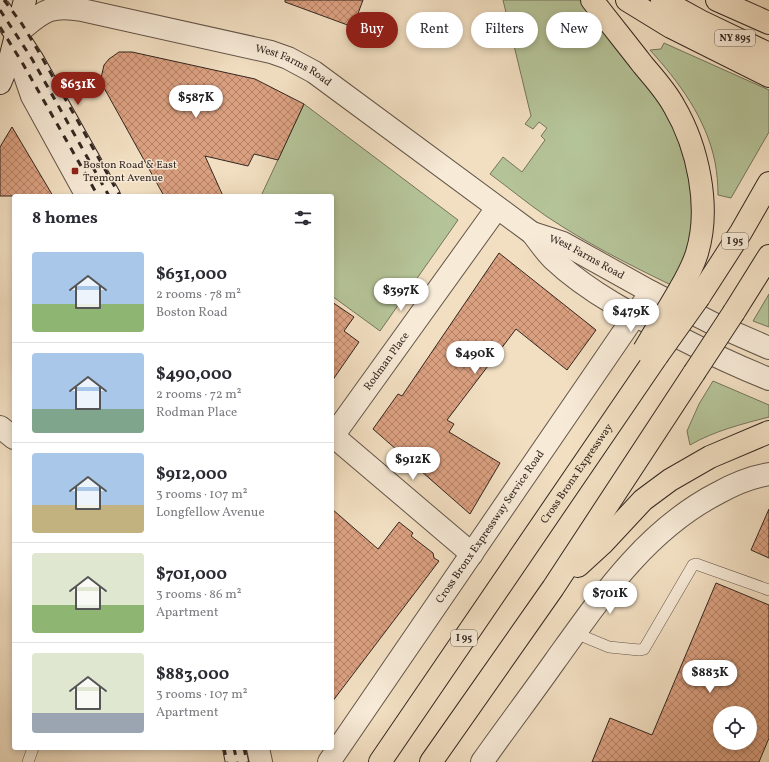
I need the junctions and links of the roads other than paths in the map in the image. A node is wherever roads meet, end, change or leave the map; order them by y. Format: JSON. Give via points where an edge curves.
{"nodes":[{"id":1,"x":25,"y":0,"type":"edge"},
{"id":2,"x":592,"y":0,"type":"edge"},
{"id":3,"x":627,"y":0,"type":"edge"},
{"id":4,"x":662,"y":0,"type":"edge"},
{"id":5,"x":717,"y":0,"type":"edge"},
{"id":6,"x":0,"y":10,"type":"edge"},
{"id":7,"x":769,"y":23,"type":"edge"},
{"id":8,"x":17,"y":33,"type":"junction"},
{"id":9,"x":769,"y":54,"type":"edge"},
{"id":10,"x":769,"y":76,"type":"edge"},
{"id":11,"x":0,"y":83,"type":"edge"},
{"id":12,"x":769,"y":183,"type":"edge"},
{"id":13,"x":86,"y":194,"type":"edge"},
{"id":14,"x":108,"y":194,"type":"edge"},
{"id":15,"x":497,"y":208,"type":"junction"},
{"id":16,"x":532,"y":233,"type":"junction"},
{"id":17,"x":769,"y":256,"type":"edge"},
{"id":18,"x":651,"y":292,"type":"junction"},
{"id":19,"x":689,"y":293,"type":"junction"},
{"id":20,"x":635,"y":316,"type":"junction"},
{"id":21,"x":769,"y":348,"type":"edge"},
{"id":22,"x":769,"y":379,"type":"edge"},
{"id":23,"x":0,"y":427,"type":"edge"},
{"id":24,"x":334,"y":432,"type":"edge"},
{"id":25,"x":769,"y":432,"type":"edge"},
{"id":26,"x":12,"y":436,"type":"edge"},
{"id":27,"x":334,"y":437,"type":"edge"},
{"id":28,"x":760,"y":476,"type":"edge"},
{"id":29,"x":472,"y":554,"type":"junction"},
{"id":30,"x":554,"y":588,"type":"junction"},
{"id":31,"x":769,"y":590,"type":"edge"},
{"id":32,"x":575,"y":633,"type":"junction"},
{"id":33,"x":338,"y":736,"type":"edge"},
{"id":34,"x":334,"y":748,"type":"edge"},
{"id":35,"x":32,"y":750,"type":"edge"},
{"id":36,"x":234,"y":750,"type":"edge"},
{"id":37,"x":258,"y":750,"type":"edge"},
{"id":38,"x":333,"y":750,"type":"edge"},
{"id":39,"x":28,"y":762,"type":"edge"},
{"id":40,"x":237,"y":762,"type":"edge"},
{"id":41,"x":261,"y":762,"type":"edge"},
{"id":42,"x":329,"y":762,"type":"edge"},
{"id":43,"x":380,"y":762,"type":"edge"},
{"id":44,"x":431,"y":762,"type":"edge"},
{"id":45,"x":482,"y":762,"type":"edge"}],
"edges":[{"from":1,"to":8,"type":"street"},
{"from":2,"to":19,"type":"main road","via":[[670,100],[683,122],[694,155],[701,189],[702,210],[701,232],[690,271]]},
{"from":3,"to":10,"type":"main road","number":"NY 895","via":[[671,27]]},
{"from":4,"to":9,"type":"main road","number":"NY 895"},
{"from":5,"to":7,"type":"main road"},
{"from":6,"to":8,"type":"street"},
{"from":8,"to":11,"type":"street"},
{"from":8,"to":13,"type":"street","via":[[21,64],[32,96]]},
{"from":8,"to":14,"type":"street"},
{"from":8,"to":15,"type":"street","name":"West Farms Road","via":[[52,8],[66,7],[255,48],[288,58],[314,72]]},
{"from":12,"to":19,"type":"main road","number":"I 95","via":[[741,232]]},
{"from":15,"to":16,"type":"street","name":"West Farms Road"},
{"from":15,"to":24,"type":"street","name":"Rodman Place"},
{"from":16,"to":18,"type":"street","name":"West Farms Road","via":[[563,243]]},
{"from":16,"to":20,"type":"street","name":"West Farms Road","via":[[543,248],[564,268]]},
{"from":17,"to":30,"type":"main road","bridge":true},
{"from":18,"to":20,"type":"street","name":"Cross Bronx Expressway Service Road"},
{"from":18,"to":21,"type":"street","name":"West Farms Road"},
{"from":19,"to":43,"type":"main road","name":"Cross Bronx Expressway","number":"I 95","bridge":true,"via":[[548,514]]},
{"from":20,"to":22,"type":"street","name":"West Farms Road"},
{"from":20,"to":29,"type":"street","name":"Cross Bronx Expressway Service Road"},
{"from":23,"to":26,"type":"street"},
{"from":25,"to":30,"type":"main road","via":[[710,457],[656,490]]},
{"from":27,"to":29,"type":"street"},
{"from":28,"to":32,"type":"street","via":[[731,486],[710,497],[667,527],[629,564]]},
{"from":29,"to":33,"type":"street","name":"Cross Bronx Expressway Service Road"},
{"from":30,"to":44,"type":"main road"},
{"from":31,"to":32,"type":"lane","via":[[696,564],[644,649],[609,647]]},
{"from":32,"to":45,"type":"street"},
{"from":33,"to":34,"type":"street","name":"Cross Bronx Expressway Service Road"},
{"from":35,"to":39,"type":"lane"},
{"from":36,"to":40,"type":"street"},
{"from":37,"to":41,"type":"street"},
{"from":38,"to":42,"type":"street","name":"Cross Bronx Expressway Service Road"}]}
